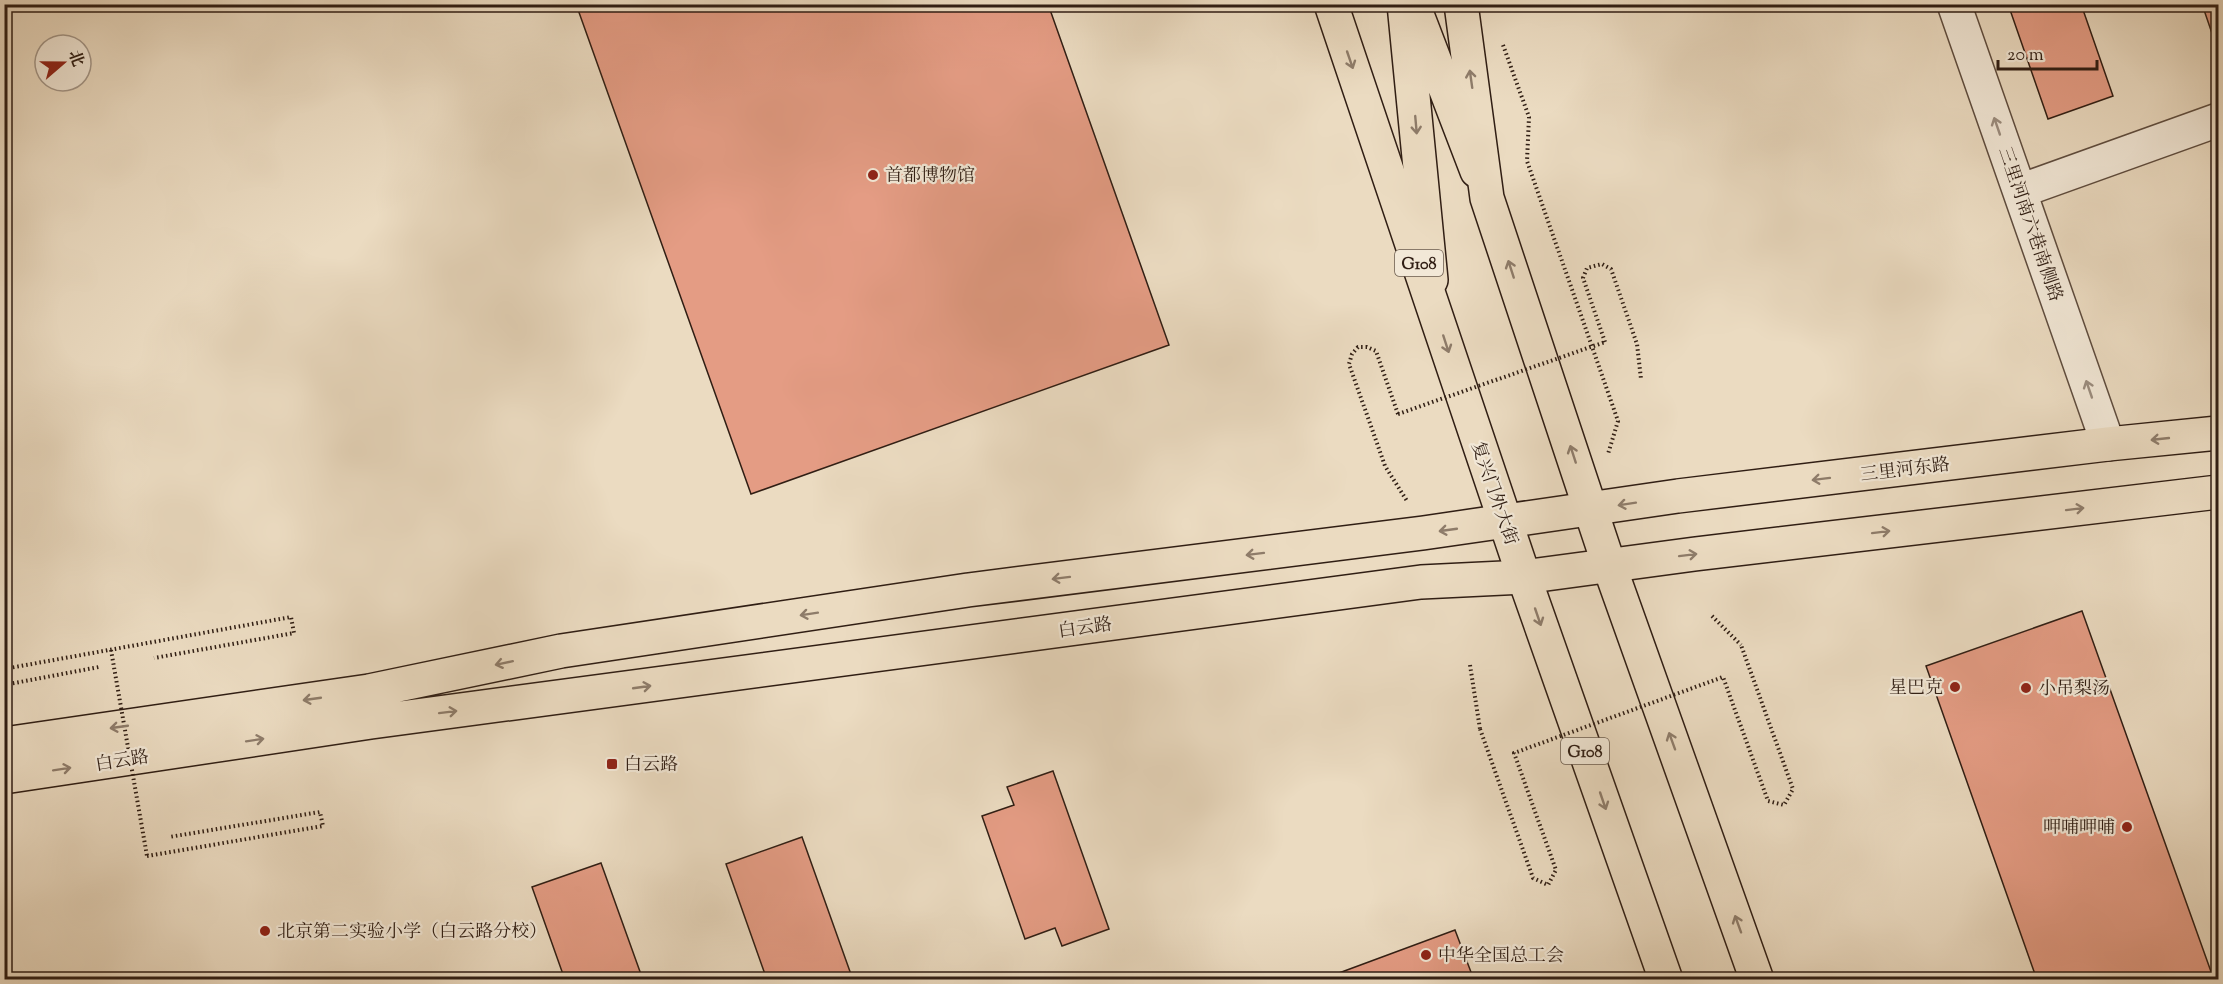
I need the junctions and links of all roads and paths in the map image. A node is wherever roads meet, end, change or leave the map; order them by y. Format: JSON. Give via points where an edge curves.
{"nodes":[{"id":1,"x":1331,"y":4,"type":"edge"},
{"id":2,"x":1404,"y":4,"type":"edge"},
{"id":3,"x":1413,"y":4,"type":"edge"},
{"id":4,"x":1461,"y":4,"type":"edge"},
{"id":5,"x":1954,"y":4,"type":"edge"},
{"id":6,"x":1500,"y":38,"type":"dead end"},
{"id":7,"x":2218,"y":120,"type":"edge"},
{"id":8,"x":2020,"y":191,"type":"junction"},
{"id":9,"x":1487,"y":198,"type":"junction"},
{"id":10,"x":1433,"y":306,"type":"junction"},
{"id":11,"x":1641,"y":379,"type":"dead end"},
{"id":12,"x":2218,"y":433,"type":"edge"},
{"id":13,"x":2108,"y":444,"type":"junction"},
{"id":14,"x":2218,"y":492,"type":"edge"},
{"id":15,"x":1407,"y":502,"type":"dead end"},
{"id":16,"x":1591,"y":509,"type":"junction"},
{"id":17,"x":1506,"y":522,"type":"junction"},
{"id":18,"x":1609,"y":565,"type":"junction"},
{"id":19,"x":1524,"y":577,"type":"junction"},
{"id":20,"x":1712,"y":616,"type":"dead end"},
{"id":21,"x":111,"y":650,"type":"junction"},
{"id":22,"x":154,"y":658,"type":"dead end"},
{"id":23,"x":1470,"y":665,"type":"dead end"},
{"id":24,"x":99,"y":667,"type":"dead end"},
{"id":25,"x":4,"y":669,"type":"edge"},
{"id":26,"x":4,"y":685,"type":"edge"},
{"id":27,"x":4,"y":744,"type":"edge"},
{"id":28,"x":4,"y":777,"type":"edge"},
{"id":29,"x":169,"y":837,"type":"dead end"},
{"id":30,"x":1666,"y":980,"type":"edge"},
{"id":31,"x":1758,"y":980,"type":"edge"}],
"edges":[{"from":1,"to":10,"type":"main road","name":"复兴门外大街","number":"G108","one_way":true},
{"from":2,"to":10,"type":"main road","one_way":true},
{"from":3,"to":9,"type":"main road"},
{"from":9,"to":4,"type":"main road","one_way":true},
{"from":8,"to":5,"type":"street","name":"三里河南六巷南侧路","one_way":true},
{"from":6,"to":16,"type":"path","via":[[1529,117],[1527,161],[1618,421]]},
{"from":7,"to":8,"type":"street"},
{"from":13,"to":8,"type":"street","name":"三里河南六巷南侧路","one_way":true},
{"from":16,"to":9,"type":"main road","one_way":true},
{"from":10,"to":17,"type":"main road","name":"复兴门外大街","number":"G108","one_way":true},
{"from":11,"to":15,"type":"path","bridge":true,"via":[[1637,344],[1611,269],[1602,264],[1587,268],[1583,278],[1605,342],[1398,414],[1376,351],[1358,347],[1349,364],[1385,466]]},
{"from":12,"to":13,"type":"main road","name":"三里河东路","one_way":true},
{"from":13,"to":16,"type":"main road","name":"三里河东路","one_way":true},
{"from":18,"to":14,"type":"main road","one_way":true},
{"from":16,"to":17,"type":"main road","name":"三里河东路"},
{"from":16,"to":18,"type":"main road"},
{"from":17,"to":19,"type":"main road","name":"复兴门外大街","number":"G108"},
{"from":17,"to":27,"type":"main road","name":"白云路","one_way":true,"via":[[934,595],[561,651],[369,691]]},
{"from":18,"to":19,"type":"main road","name":"白云路"},
{"from":31,"to":18,"type":"main road","one_way":true},
{"from":28,"to":19,"type":"main road","name":"白云路","one_way":true,"via":[[371,722],[1421,582]]},
{"from":19,"to":30,"type":"main road","name":"复兴门外大街","number":"G108","one_way":true},
{"from":20,"to":23,"type":"path","bridge":true,"via":[[1742,645],[1793,789],[1784,805],[1768,801],[1723,677],[1514,753],[1556,870],[1548,885],[1533,878],[1480,729]]},
{"from":21,"to":22,"type":"path","via":[[291,617],[294,633]]},
{"from":21,"to":25,"type":"path"},
{"from":21,"to":29,"type":"path","bridge":true,"via":[[147,856],[323,826],[320,812]]},
{"from":24,"to":26,"type":"path"}]}
